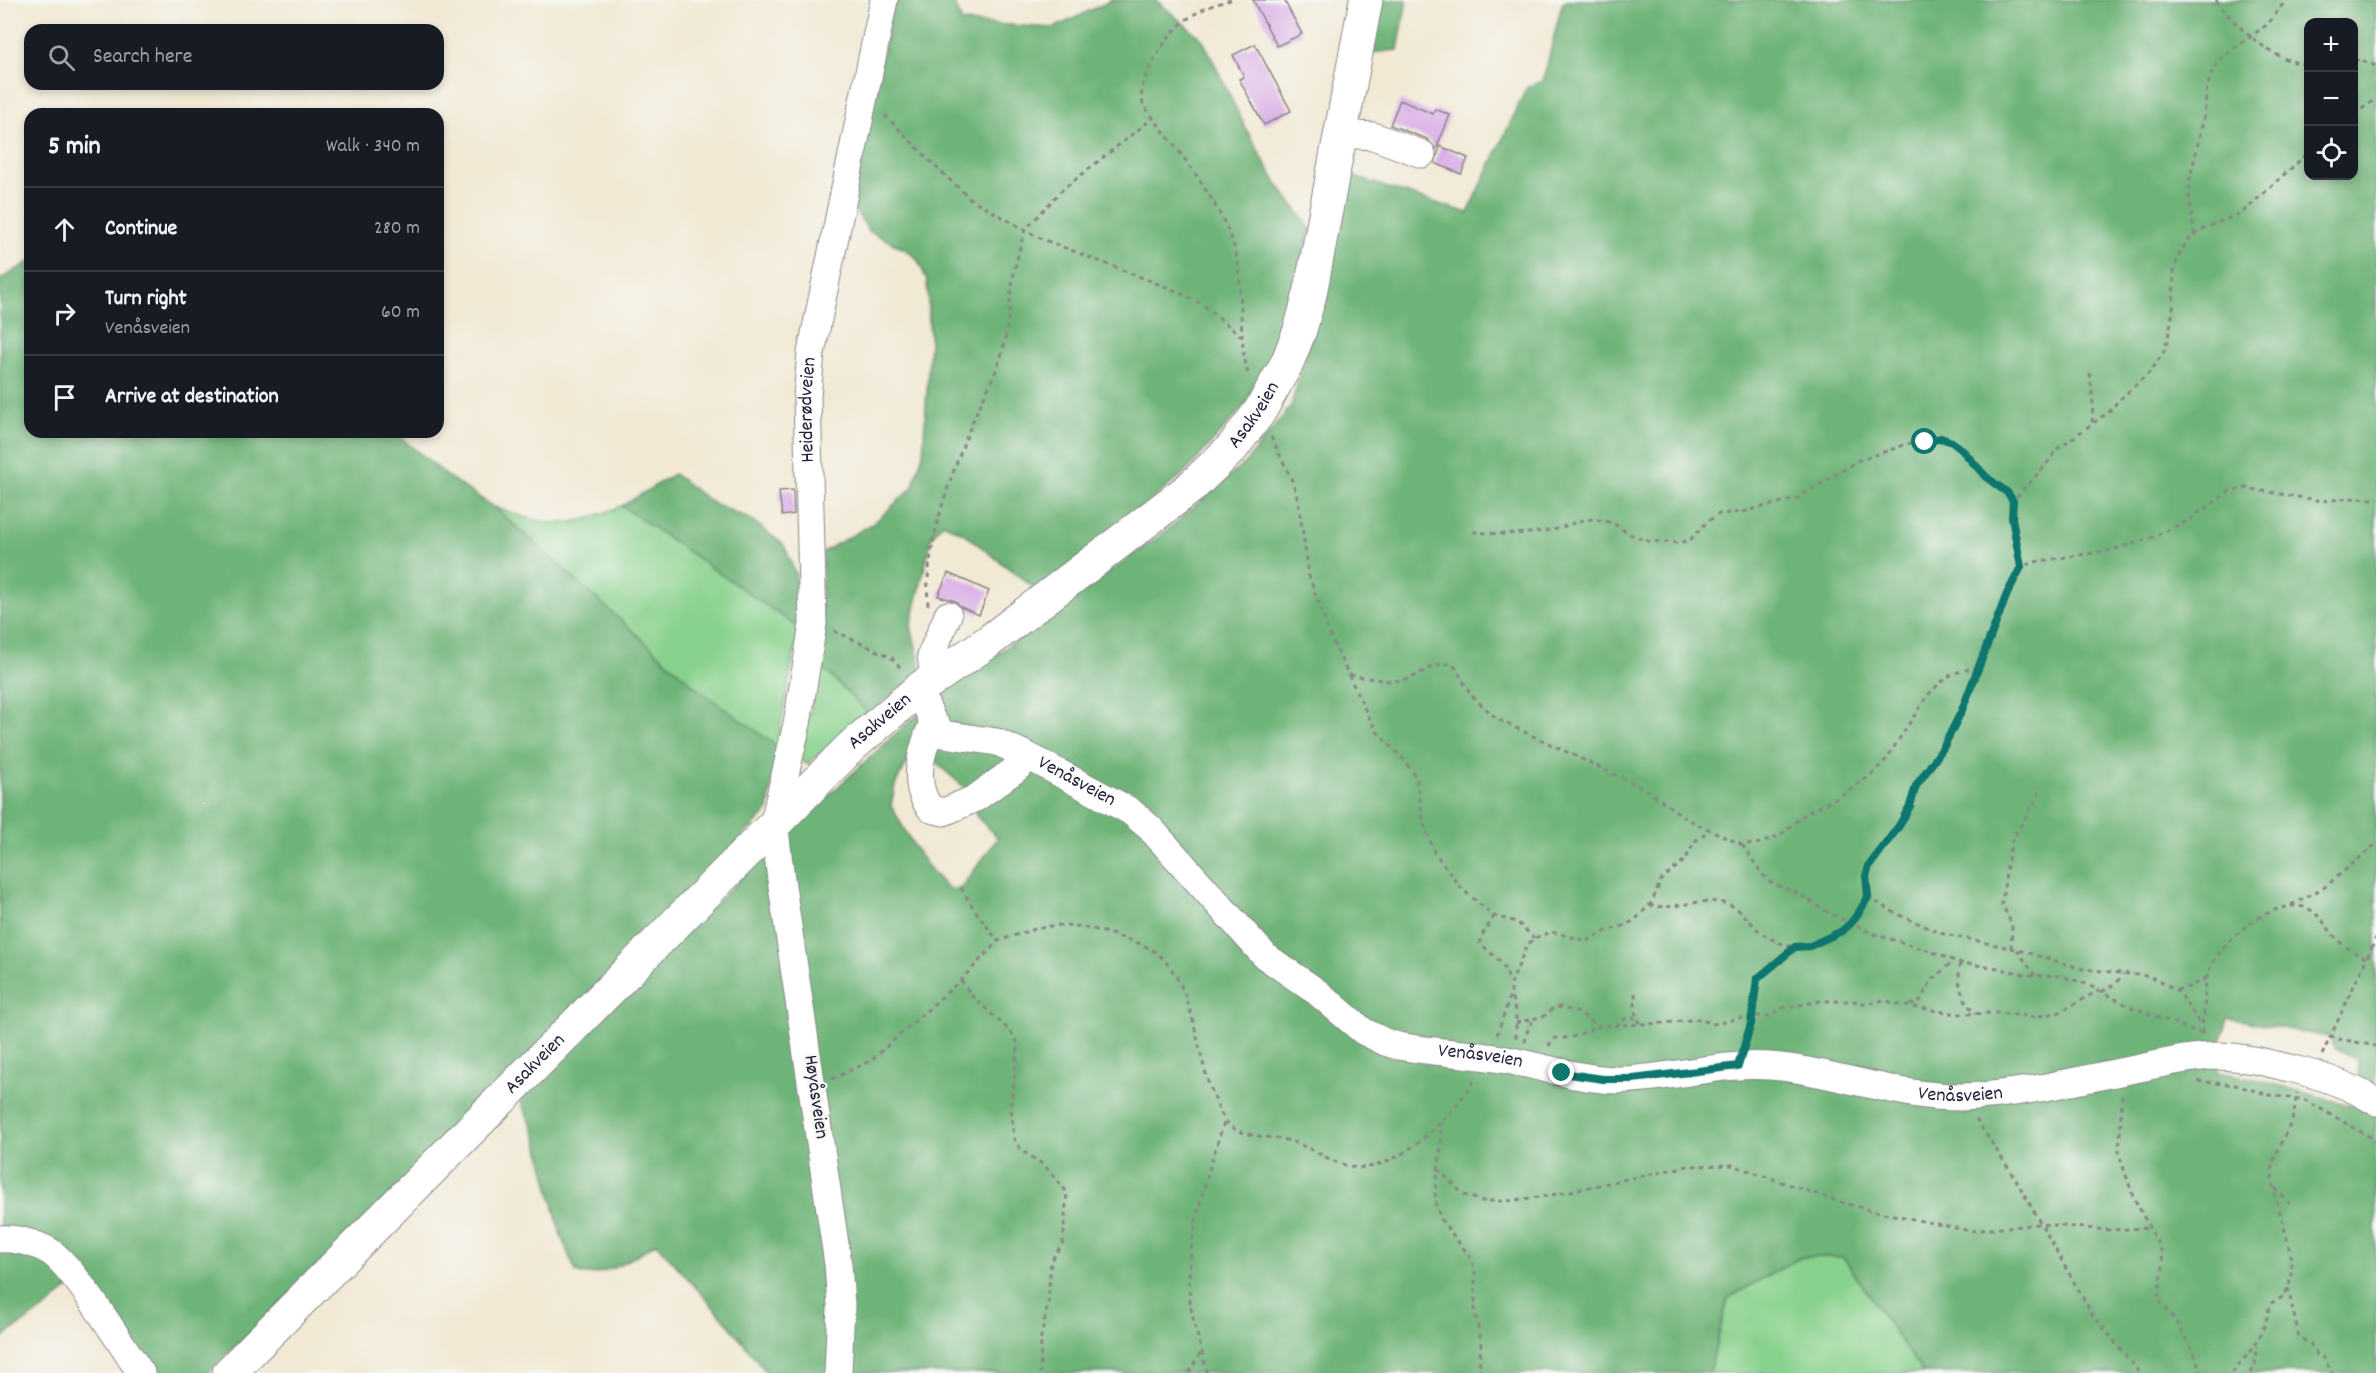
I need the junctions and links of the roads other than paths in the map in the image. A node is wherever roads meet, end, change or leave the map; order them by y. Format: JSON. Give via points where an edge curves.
{"nodes":[{"id":1,"x":884,"y":0,"type":"edge"},
{"id":2,"x":1366,"y":0,"type":"edge"},
{"id":3,"x":1340,"y":134,"type":"junction"},
{"id":4,"x":1422,"y":154,"type":"dead end"},
{"id":5,"x":938,"y":613,"type":"road end"},
{"id":6,"x":927,"y":684,"type":"junction"},
{"id":7,"x":933,"y":722,"type":"junction"},
{"id":8,"x":1026,"y":755,"type":"junction"},
{"id":9,"x":774,"y":822,"type":"junction"},
{"id":10,"x":2376,"y":1102,"type":"edge"},
{"id":11,"x":0,"y":1239,"type":"edge"},
{"id":12,"x":141,"y":1373,"type":"edge"},
{"id":13,"x":229,"y":1373,"type":"edge"},
{"id":14,"x":838,"y":1373,"type":"edge"}],
"edges":[{"from":1,"to":9,"type":"street","name":"Heiderødveien","via":[[811,353],[807,398],[813,624],[797,724]]},
{"from":2,"to":3,"type":"main road","name":"Asakveien"},
{"from":3,"to":4,"type":"street","via":[[1373,136]]},
{"from":3,"to":6,"type":"main road","name":"Asakveien","via":[[1300,330],[1260,411],[1232,448],[1190,488]]},
{"from":5,"to":6,"type":"street"},
{"from":6,"to":7,"type":"street"},
{"from":6,"to":9,"type":"main road","name":"Asakveien","via":[[852,746]]},
{"from":7,"to":8,"type":"street","name":"Venåsveien","via":[[943,734],[997,742]]},
{"from":7,"to":8,"type":"street","via":[[919,770],[925,802],[931,809],[944,812],[976,798],[1020,766]]},
{"from":8,"to":10,"type":"street","name":"Venåsveien","via":[[1130,811],[1150,828],[1265,956],[1364,1031],[1398,1046],[1617,1080],[1738,1066],[1794,1068],[1914,1093],[1964,1096],[2025,1091],[2163,1063],[2206,1045],[2352,1087]]},
{"from":9,"to":13,"type":"main road","name":"Asakveien"},
{"from":9,"to":14,"type":"street","name":"Høyåsveien","via":[[838,1264]]},
{"from":11,"to":12,"type":"street","via":[[50,1251],[72,1275]]}]}
